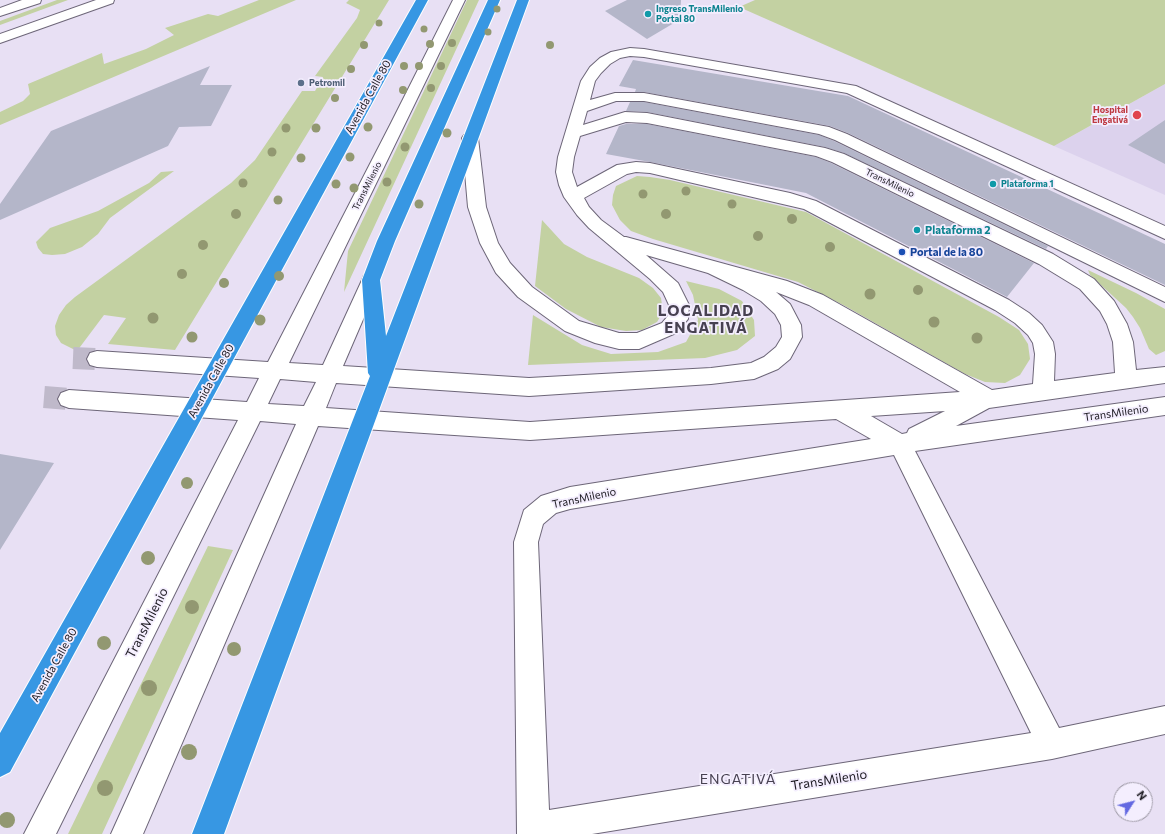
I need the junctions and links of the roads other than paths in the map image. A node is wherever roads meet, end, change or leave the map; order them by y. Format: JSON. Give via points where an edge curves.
{"nodes":[{"id":1,"x":35,"y":0,"type":"edge"},
{"id":2,"x":81,"y":0,"type":"edge"},
{"id":3,"x":108,"y":0,"type":"edge"},
{"id":4,"x":422,"y":0,"type":"edge"},
{"id":5,"x":459,"y":0,"type":"edge"},
{"id":6,"x":494,"y":0,"type":"edge"},
{"id":7,"x":523,"y":0,"type":"edge"},
{"id":8,"x":0,"y":12,"type":"edge"},
{"id":9,"x":0,"y":29,"type":"edge"},
{"id":10,"x":0,"y":39,"type":"edge"},
{"id":11,"x":580,"y":108,"type":"junction"},
{"id":12,"x":574,"y":133,"type":"junction"},
{"id":13,"x":470,"y":138,"type":"junction"},
{"id":14,"x":573,"y":197,"type":"junction"},
{"id":15,"x":1165,"y":233,"type":"edge"},
{"id":16,"x":613,"y":238,"type":"junction"},
{"id":17,"x":715,"y":268,"type":"junction"},
{"id":18,"x":371,"y":280,"type":"junction"},
{"id":19,"x":1165,"y":295,"type":"edge"},
{"id":20,"x":97,"y":359,"type":"tunnel mouth"},
{"id":21,"x":219,"y":367,"type":"junction"},
{"id":22,"x":274,"y":371,"type":"junction"},
{"id":23,"x":329,"y":374,"type":"junction"},
{"id":24,"x":1165,"y":375,"type":"edge"},
{"id":25,"x":379,"y":378,"type":"junction"},
{"id":26,"x":1126,"y":380,"type":"junction"},
{"id":27,"x":1043,"y":392,"type":"junction"},
{"id":28,"x":69,"y":399,"type":"tunnel mouth"},
{"id":29,"x":990,"y":399,"type":"junction"},
{"id":30,"x":1165,"y":406,"type":"edge"},
{"id":31,"x":196,"y":408,"type":"junction"},
{"id":32,"x":840,"y":410,"type":"junction"},
{"id":33,"x":253,"y":412,"type":"junction"},
{"id":34,"x":311,"y":416,"type":"junction"},
{"id":35,"x":363,"y":420,"type":"junction"},
{"id":36,"x":900,"y":444,"type":"junction"},
{"id":37,"x":1165,"y":720,"type":"edge"},
{"id":38,"x":1052,"y":744,"type":"junction"},
{"id":39,"x":0,"y":762,"type":"edge"},
{"id":40,"x":534,"y":831,"type":"edge"},
{"id":41,"x":40,"y":834,"type":"edge"},
{"id":42,"x":127,"y":834,"type":"edge"},
{"id":43,"x":208,"y":834,"type":"edge"}],
"edges":[{"from":1,"to":8,"type":"street"},
{"from":2,"to":9,"type":"street"},
{"from":3,"to":10,"type":"street"},
{"from":4,"to":21,"type":"highway","name":"Avenida Calle 80"},
{"from":5,"to":22,"type":"street","name":"TransMilenio"},
{"from":6,"to":18,"type":"highway"},
{"from":7,"to":13,"type":"highway"},
{"from":11,"to":12,"type":"street"},
{"from":11,"to":15,"type":"street","via":[[588,81],[595,70],[616,55],[630,52],[851,89]]},
{"from":11,"to":19,"type":"street","name":"TransMilenio","via":[[615,97],[644,97],[823,130],[841,136]]},
{"from":12,"to":14,"type":"street","via":[[564,172]]},
{"from":12,"to":26,"type":"street","name":"TransMilenio","via":[[626,118],[647,118],[819,152],[844,161],[1046,259],[1087,284],[1107,306],[1117,324],[1123,342]]},
{"from":13,"to":16,"type":"street","via":[[478,208],[489,243],[503,268],[525,292],[572,326],[619,341],[639,341],[669,328],[678,319],[679,305],[671,288]]},
{"from":13,"to":25,"type":"highway"},
{"from":14,"to":16,"type":"street","via":[[595,224]]},
{"from":14,"to":27,"type":"street","via":[[623,169],[643,168],[810,205],[1002,305],[1022,318],[1043,342]]},
{"from":16,"to":17,"type":"street"},
{"from":17,"to":25,"type":"street","via":[[750,285],[783,309],[791,325],[792,337],[783,353],[771,364],[754,371],[711,376],[529,387]]},
{"from":17,"to":29,"type":"street","via":[[787,288],[816,300]]},
{"from":18,"to":23,"type":"street"},
{"from":18,"to":25,"type":"highway"},
{"from":20,"to":21,"type":"street"},
{"from":21,"to":22,"type":"street"},
{"from":21,"to":31,"type":"highway","name":"Avenida Calle 80"},
{"from":22,"to":23,"type":"street"},
{"from":22,"to":33,"type":"street","name":"TransMilenio"},
{"from":23,"to":25,"type":"street"},
{"from":23,"to":34,"type":"street"},
{"from":24,"to":26,"type":"street","name":"TransMilenio"},
{"from":25,"to":35,"type":"highway"},
{"from":26,"to":27,"type":"street","name":"TransMilenio"},
{"from":27,"to":29,"type":"street","name":"TransMilenio"},
{"from":28,"to":31,"type":"street","name":"TransMilenio"},
{"from":29,"to":32,"type":"street","name":"TransMilenio"},
{"from":29,"to":36,"type":"street","name":"TransMilenio"},
{"from":30,"to":36,"type":"street","name":"TransMilenio"},
{"from":31,"to":33,"type":"street","name":"TransMilenio"},
{"from":31,"to":39,"type":"highway","name":"Avenida Calle 80"},
{"from":32,"to":35,"type":"street","name":"TransMilenio","via":[[530,432]]},
{"from":32,"to":36,"type":"street"},
{"from":33,"to":34,"type":"street","name":"TransMilenio"},
{"from":33,"to":41,"type":"street","name":"TransMilenio"},
{"from":34,"to":35,"type":"street","name":"TransMilenio"},
{"from":34,"to":42,"type":"street"},
{"from":35,"to":43,"type":"highway"},
{"from":36,"to":38,"type":"street"},
{"from":36,"to":40,"type":"street","name":"TransMilenio","via":[[570,498],[549,504],[533,518],[526,542]]},
{"from":37,"to":38,"type":"street","name":"TransMilenio"},
{"from":38,"to":40,"type":"street","name":"TransMilenio"}]}
